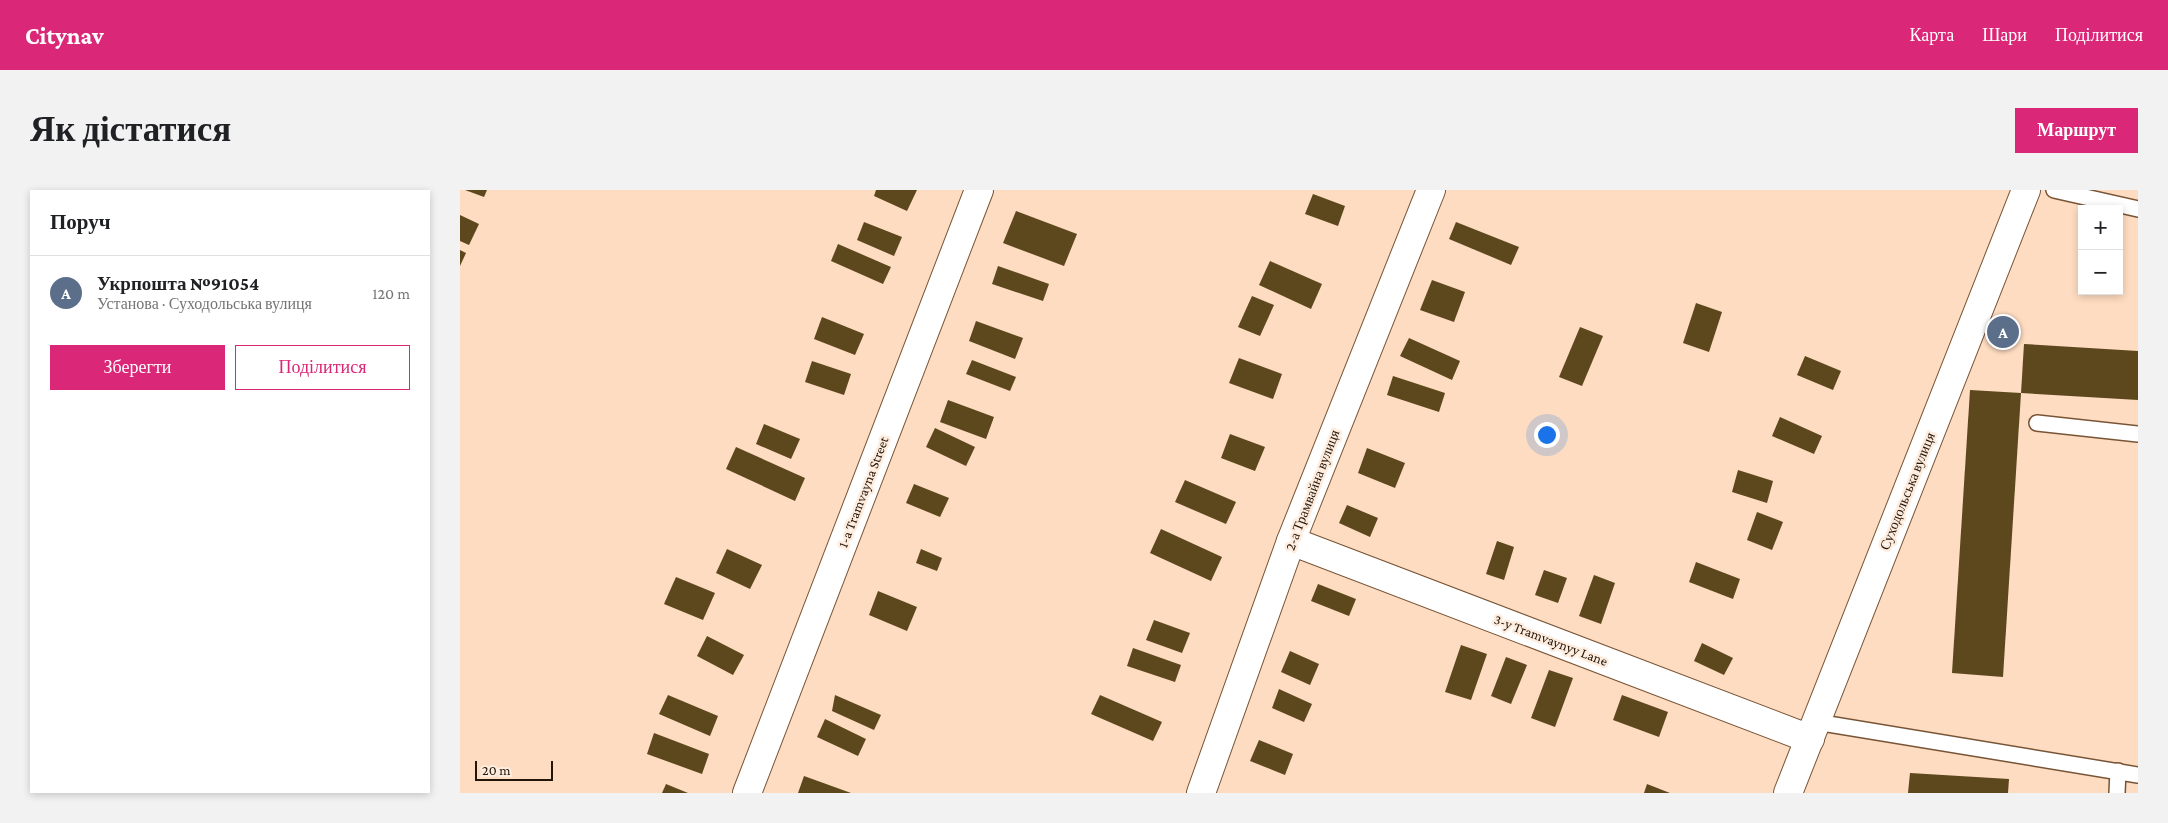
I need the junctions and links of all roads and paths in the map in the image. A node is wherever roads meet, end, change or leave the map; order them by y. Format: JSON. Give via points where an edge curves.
{"nodes":[{"id":1,"x":979,"y":190,"type":"edge"},
{"id":2,"x":1431,"y":190,"type":"edge"},
{"id":3,"x":2026,"y":190,"type":"edge"},
{"id":4,"x":2054,"y":190,"type":"edge"},
{"id":5,"x":2138,"y":209,"type":"edge"},
{"id":6,"x":2037,"y":423,"type":"dead end"},
{"id":7,"x":2138,"y":434,"type":"edge"},
{"id":8,"x":1291,"y":540,"type":"junction"},
{"id":9,"x":1813,"y":731,"type":"junction"},
{"id":10,"x":2118,"y":772,"type":"junction"},
{"id":11,"x":2138,"y":775,"type":"edge"},
{"id":12,"x":748,"y":793,"type":"edge"},
{"id":13,"x":1201,"y":793,"type":"edge"},
{"id":14,"x":1788,"y":793,"type":"edge"},
{"id":15,"x":2117,"y":793,"type":"edge"}],
"edges":[{"from":1,"to":12,"type":"street","name":"1-a Tramvayna Street"},
{"from":2,"to":8,"type":"street","name":"2-а Трамвайна вулиця"},
{"from":3,"to":9,"type":"street","name":"Суходольська вулиця"},
{"from":4,"to":5,"type":"lane"},
{"from":6,"to":7,"type":"lane"},
{"from":8,"to":9,"type":"street","name":"3-y Tramvaynyy Lane"},
{"from":8,"to":13,"type":"street","name":"2-а Трамвайна вулиця"},
{"from":9,"to":10,"type":"lane"},
{"from":9,"to":14,"type":"street","name":"Суходольська вулиця"},
{"from":10,"to":11,"type":"lane"},
{"from":10,"to":15,"type":"lane"}]}
